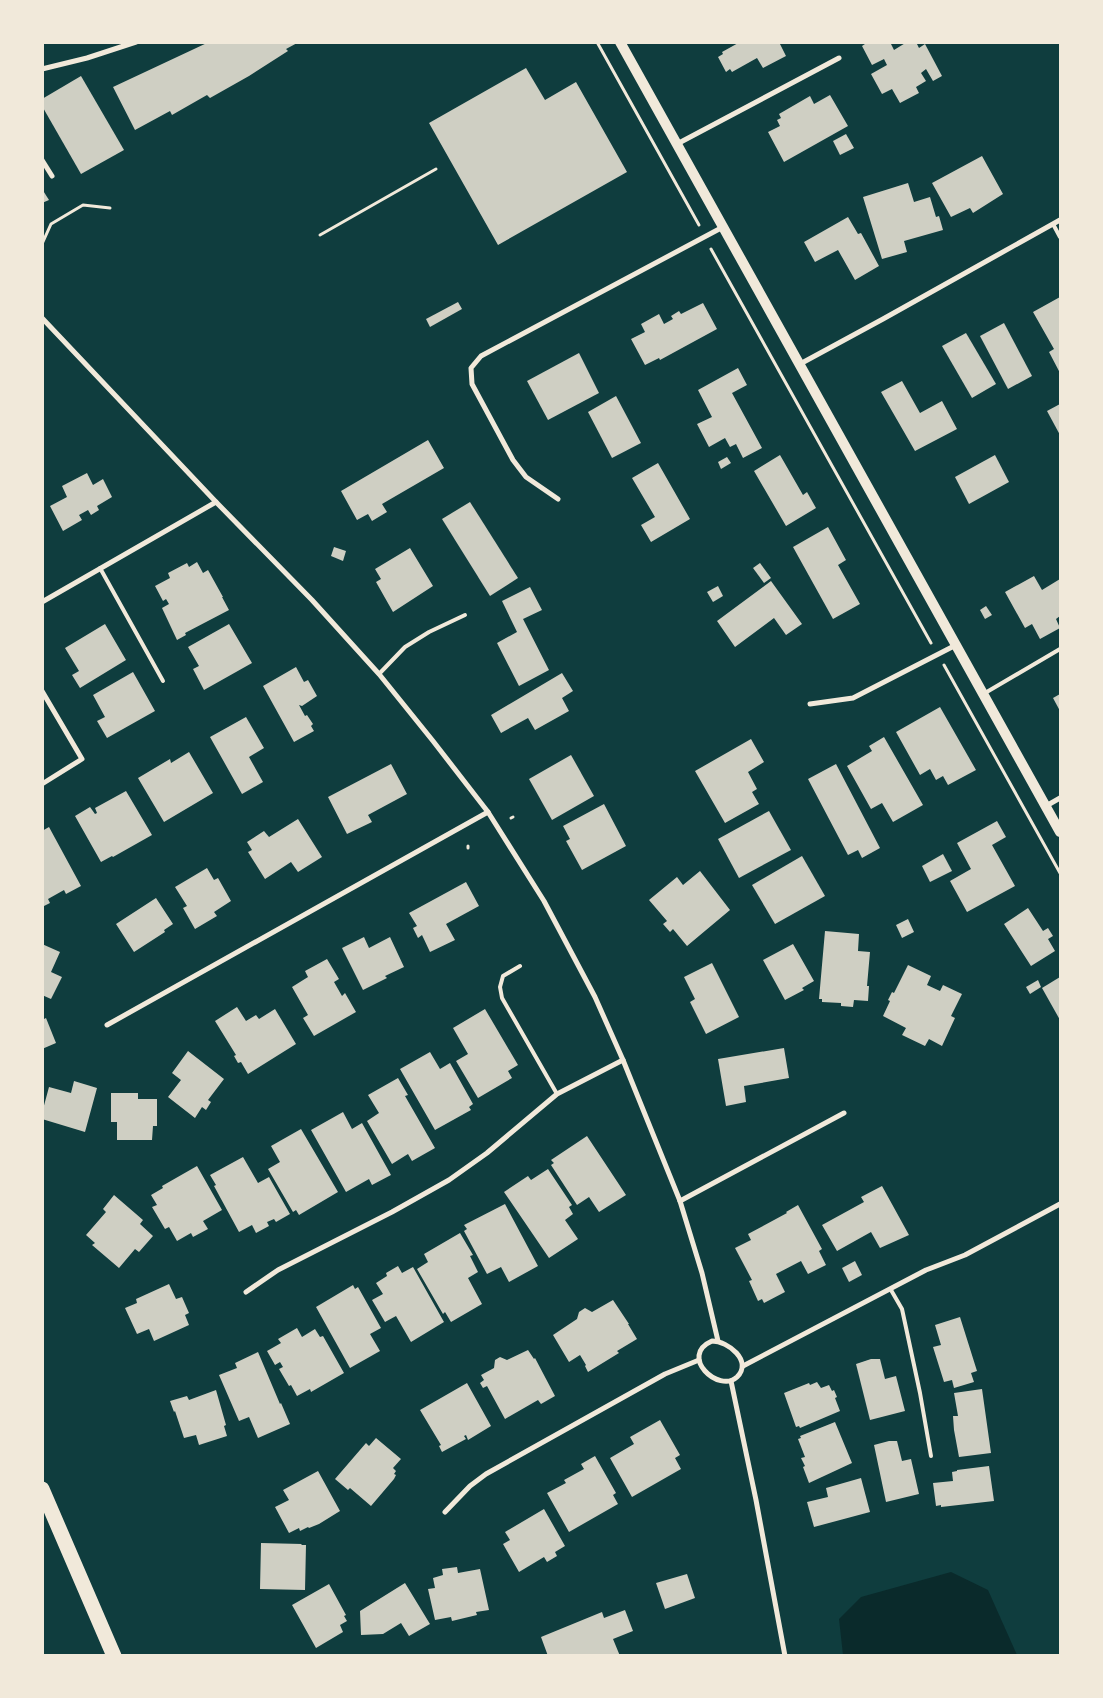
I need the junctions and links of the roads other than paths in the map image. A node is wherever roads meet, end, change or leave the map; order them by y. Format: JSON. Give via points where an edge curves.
{"nodes":[{"id":1,"x":136,"y":42,"type":"edge"},
{"id":2,"x":620,"y":42,"type":"edge"},
{"id":3,"x":839,"y":58,"type":"dead end"},
{"id":4,"x":42,"y":68,"type":"edge"},
{"id":5,"x":677,"y":144,"type":"junction"},
{"id":6,"x":42,"y":160,"type":"edge"},
{"id":7,"x":52,"y":176,"type":"dead end"},
{"id":8,"x":1060,"y":220,"type":"edge"},
{"id":9,"x":1053,"y":224,"type":"junction"},
{"id":10,"x":724,"y":226,"type":"junction"},
{"id":11,"x":1060,"y":238,"type":"edge"},
{"id":12,"x":42,"y":318,"type":"edge"},
{"id":13,"x":799,"y":364,"type":"junction"},
{"id":14,"x":558,"y":499,"type":"dead end"},
{"id":15,"x":216,"y":502,"type":"junction"},
{"id":16,"x":100,"y":568,"type":"junction"},
{"id":17,"x":42,"y":602,"type":"edge"},
{"id":18,"x":465,"y":615,"type":"dead end"},
{"id":19,"x":956,"y":645,"type":"junction"},
{"id":20,"x":1060,"y":649,"type":"edge"},
{"id":21,"x":379,"y":674,"type":"junction"},
{"id":22,"x":163,"y":681,"type":"dead end"},
{"id":23,"x":42,"y":691,"type":"edge"},
{"id":24,"x":983,"y":694,"type":"junction"},
{"id":25,"x":810,"y":704,"type":"dead end"},
{"id":26,"x":42,"y":784,"type":"edge"},
{"id":27,"x":1060,"y":798,"type":"edge"},
{"id":28,"x":1046,"y":806,"type":"junction"},
{"id":29,"x":488,"y":812,"type":"junction"},
{"id":30,"x":1060,"y":832,"type":"edge"},
{"id":31,"x":520,"y":966,"type":"dead end"},
{"id":32,"x":107,"y":1024,"type":"dead end"},
{"id":33,"x":623,"y":1060,"type":"junction"},
{"id":34,"x":557,"y":1094,"type":"junction"},
{"id":35,"x":844,"y":1113,"type":"dead end"},
{"id":36,"x":680,"y":1201,"type":"junction"},
{"id":37,"x":1060,"y":1204,"type":"edge"},
{"id":38,"x":891,"y":1290,"type":"junction"},
{"id":39,"x":246,"y":1292,"type":"dead end"},
{"id":40,"x":718,"y":1341,"type":"junction"},
{"id":41,"x":699,"y":1360,"type":"junction"},
{"id":42,"x":743,"y":1366,"type":"junction"},
{"id":43,"x":731,"y":1381,"type":"junction"},
{"id":44,"x":930,"y":1456,"type":"dead end"},
{"id":45,"x":42,"y":1489,"type":"edge"},
{"id":46,"x":445,"y":1512,"type":"dead end"},
{"id":47,"x":114,"y":1656,"type":"edge"},
{"id":48,"x":785,"y":1656,"type":"edge"}],
"edges":[{"from":1,"to":4,"type":"street"},
{"from":2,"to":5,"type":"main road"},
{"from":3,"to":5,"type":"street"},
{"from":5,"to":10,"type":"main road"},
{"from":6,"to":7,"type":"street"},
{"from":8,"to":9,"type":"street"},
{"from":9,"to":11,"type":"lane"},
{"from":9,"to":13,"type":"street"},
{"from":10,"to":13,"type":"main road"},
{"from":10,"to":14,"type":"street","via":[[481,356],[471,368],[472,384],[513,460],[526,477]]},
{"from":12,"to":15,"type":"street"},
{"from":13,"to":19,"type":"main road"},
{"from":15,"to":16,"type":"street"},
{"from":15,"to":21,"type":"street"},
{"from":16,"to":17,"type":"street"},
{"from":16,"to":22,"type":"lane"},
{"from":18,"to":21,"type":"lane","via":[[405,647]]},
{"from":19,"to":24,"type":"main road"},
{"from":19,"to":25,"type":"street","via":[[853,698]]},
{"from":20,"to":24,"type":"lane"},
{"from":21,"to":29,"type":"street"},
{"from":23,"to":26,"type":"street","via":[[82,759]]},
{"from":24,"to":28,"type":"main road"},
{"from":27,"to":28,"type":"street"},
{"from":28,"to":30,"type":"main road"},
{"from":29,"to":32,"type":"street"},
{"from":29,"to":33,"type":"street","via":[[544,901],[595,997]]},
{"from":31,"to":34,"type":"lane","via":[[503,976],[502,998]]},
{"from":33,"to":34,"type":"street"},
{"from":33,"to":36,"type":"street"},
{"from":34,"to":39,"type":"street","via":[[450,1180],[278,1270]]},
{"from":35,"to":36,"type":"street"},
{"from":36,"to":40,"type":"street"},
{"from":37,"to":38,"type":"street","via":[[965,1256],[926,1270]]},
{"from":38,"to":42,"type":"street"},
{"from":38,"to":44,"type":"lane","via":[[902,1309]]},
{"from":40,"to":41,"type":"street","via":[[706,1344]]},
{"from":40,"to":42,"type":"street","via":[[736,1352]]},
{"from":41,"to":43,"type":"street","via":[[715,1378],[722,1382]]},
{"from":41,"to":46,"type":"street","via":[[665,1374],[486,1474]]},
{"from":42,"to":43,"type":"street","via":[[741,1373]]},
{"from":43,"to":48,"type":"street"},
{"from":45,"to":47,"type":"highway"}]}
